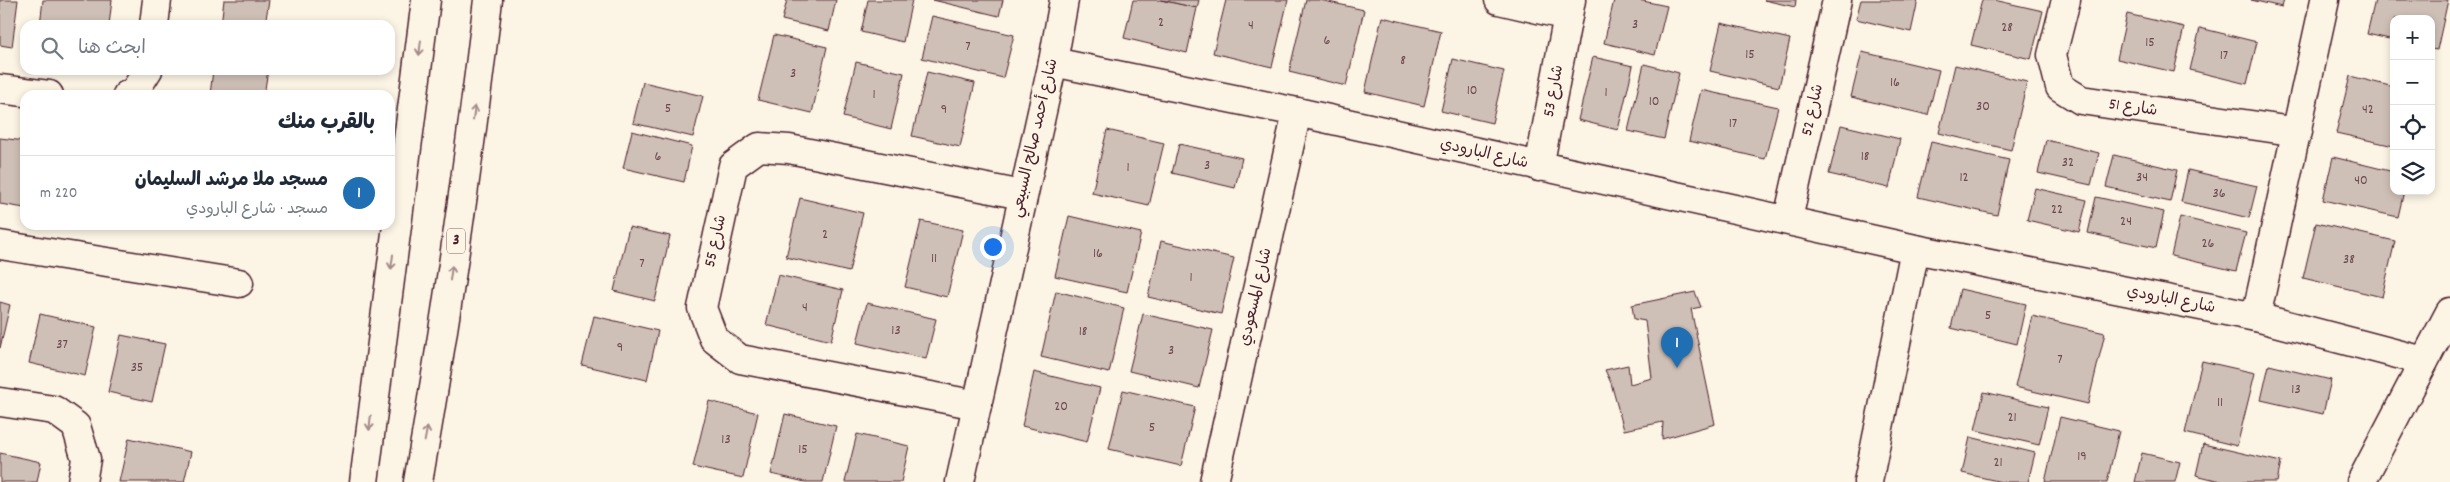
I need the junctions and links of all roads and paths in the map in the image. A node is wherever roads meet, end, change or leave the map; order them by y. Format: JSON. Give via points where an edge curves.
{"nodes":[{"id":1,"x":156,"y":0,"type":"edge"},
{"id":2,"x":426,"y":0,"type":"edge"},
{"id":3,"x":488,"y":0,"type":"edge"},
{"id":4,"x":1064,"y":0,"type":"edge"},
{"id":5,"x":1499,"y":0,"type":"edge"},
{"id":6,"x":1837,"y":0,"type":"edge"},
{"id":7,"x":2066,"y":0,"type":"edge"},
{"id":8,"x":2325,"y":0,"type":"edge"},
{"id":9,"x":1570,"y":8,"type":"edge"},
{"id":10,"x":154,"y":20,"type":"edge"},
{"id":11,"x":1053,"y":62,"type":"junction"},
{"id":12,"x":145,"y":75,"type":"edge"},
{"id":13,"x":0,"y":88,"type":"edge"},
{"id":14,"x":135,"y":90,"type":"edge"},
{"id":15,"x":20,"y":91,"type":"edge"},
{"id":16,"x":1297,"y":112,"type":"junction"},
{"id":17,"x":2298,"y":132,"type":"junction"},
{"id":18,"x":1540,"y":166,"type":"junction"},
{"id":19,"x":1022,"y":195,"type":"junction"},
{"id":20,"x":1788,"y":219,"type":"junction"},
{"id":21,"x":0,"y":245,"type":"edge"},
{"id":22,"x":1915,"y":249,"type":"junction"},
{"id":23,"x":239,"y":282,"type":"dead end"},
{"id":24,"x":2450,"y":312,"type":"edge"},
{"id":25,"x":2256,"y":317,"type":"junction"},
{"id":26,"x":2424,"y":361,"type":"junction"},
{"id":27,"x":0,"y":402,"type":"edge"},
{"id":28,"x":977,"y":405,"type":"junction"},
{"id":29,"x":82,"y":482,"type":"edge"},
{"id":30,"x":364,"y":482,"type":"edge"},
{"id":31,"x":418,"y":482,"type":"edge"},
{"id":32,"x":960,"y":482,"type":"edge"},
{"id":33,"x":1214,"y":482,"type":"edge"},
{"id":34,"x":1868,"y":482,"type":"edge"},
{"id":35,"x":2361,"y":482,"type":"edge"}],
"edges":[{"from":1,"to":10,"type":"street"},
{"from":2,"to":30,"type":"street","one_way":true},
{"from":31,"to":3,"type":"street","number":"3","one_way":true,"via":[[436,376]]},
{"from":4,"to":11,"type":"street","name":"شارع أحمد صالح السبيعي"},
{"from":5,"to":9,"type":"street","name":"شارع 53"},
{"from":6,"to":20,"type":"street","name":"شارع 52"},
{"from":7,"to":17,"type":"street","name":"شارع 51","via":[[2052,55],[2060,86],[2081,100]]},
{"from":8,"to":17,"type":"street"},
{"from":9,"to":18,"type":"street","name":"شارع 53"},
{"from":11,"to":16,"type":"street","name":"شارع البارودي"},
{"from":11,"to":19,"type":"street","name":"شارع أحمد صالح السبيعي"},
{"from":12,"to":14,"type":"street"},
{"from":13,"to":15,"type":"street"},
{"from":16,"to":18,"type":"street","name":"شارع البارودي"},
{"from":16,"to":33,"type":"street","name":"شارع المسعودي"},
{"from":17,"to":25,"type":"street"},
{"from":18,"to":20,"type":"street","name":"شارع البارودي"},
{"from":19,"to":28,"type":"street","name":"شارع أحمد صالح السبيعي"},
{"from":19,"to":28,"type":"street","name":"شارع 55","via":[[789,149],[759,148],[733,166],[702,308],[714,340],[740,359]]},
{"from":20,"to":22,"type":"street","name":"شارع البارودي"},
{"from":21,"to":23,"type":"street"},
{"from":22,"to":25,"type":"street","name":"شارع البارودي"},
{"from":22,"to":34,"type":"street"},
{"from":24,"to":26,"type":"street"},
{"from":25,"to":26,"type":"street","name":"شارع البارودي"},
{"from":26,"to":35,"type":"street"},
{"from":27,"to":29,"type":"street","via":[[54,410],[76,426],[86,459]]},
{"from":28,"to":32,"type":"street","name":"شارع أحمد صالح السبيعي"}]}
